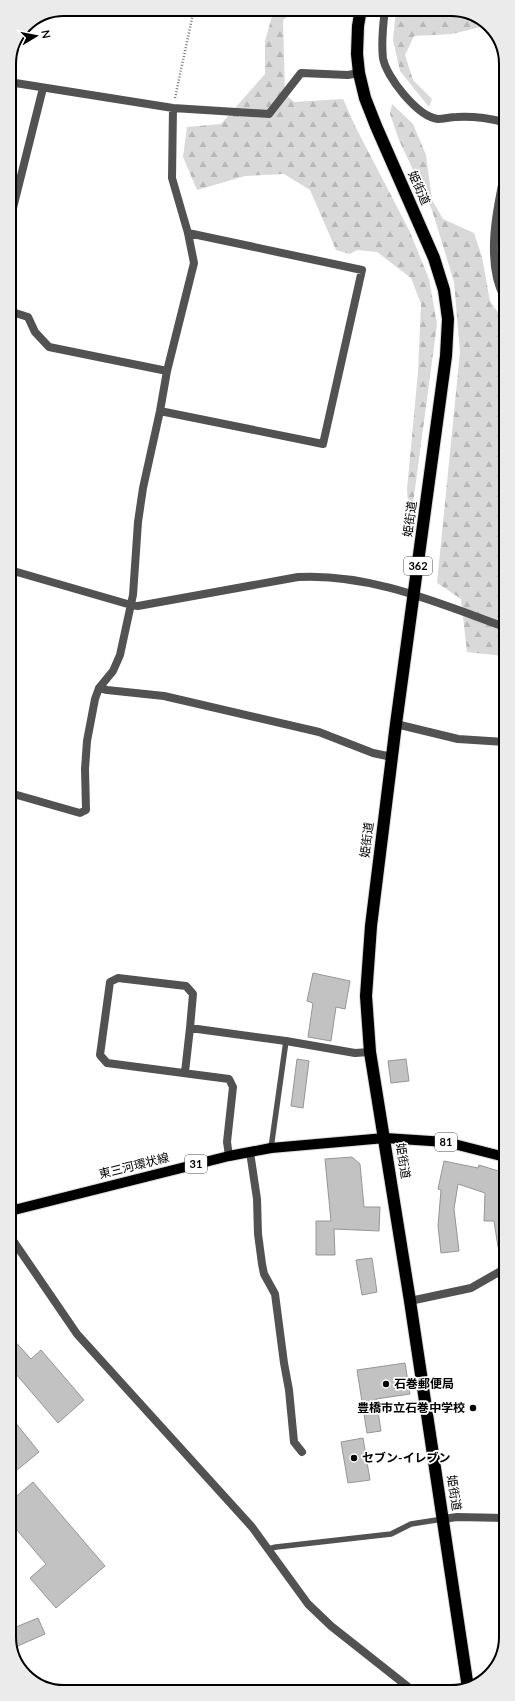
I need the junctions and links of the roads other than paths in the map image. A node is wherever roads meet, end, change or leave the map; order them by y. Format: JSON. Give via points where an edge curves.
{"nodes":[{"id":1,"x":360,"y":16,"type":"edge"},
{"id":2,"x":384,"y":16,"type":"edge"},
{"id":3,"x":359,"y":73,"type":"junction"},
{"id":4,"x":16,"y":83,"type":"edge"},
{"id":5,"x":43,"y":88,"type":"junction"},
{"id":6,"x":173,"y":108,"type":"junction"},
{"id":7,"x":499,"y":121,"type":"edge"},
{"id":8,"x":16,"y":196,"type":"edge"},
{"id":9,"x":499,"y":200,"type":"edge"},
{"id":10,"x":188,"y":233,"type":"junction"},
{"id":11,"x":499,"y":282,"type":"edge"},
{"id":12,"x":16,"y":313,"type":"edge"},
{"id":13,"x":167,"y":372,"type":"junction"},
{"id":14,"x":160,"y":411,"type":"junction"},
{"id":15,"x":16,"y":572,"type":"edge"},
{"id":16,"x":414,"y":594,"type":"junction"},
{"id":17,"x":131,"y":605,"type":"junction"},
{"id":18,"x":499,"y":625,"type":"edge"},
{"id":19,"x":99,"y":688,"type":"junction"},
{"id":20,"x":396,"y":724,"type":"junction"},
{"id":21,"x":499,"y":742,"type":"edge"},
{"id":22,"x":392,"y":757,"type":"junction"},
{"id":23,"x":16,"y":795,"type":"edge"},
{"id":24,"x":190,"y":1028,"type":"junction"},
{"id":25,"x":286,"y":1041,"type":"junction"},
{"id":26,"x":370,"y":1052,"type":"junction"},
{"id":27,"x":185,"y":1072,"type":"junction"},
{"id":28,"x":385,"y":1138,"type":"junction"},
{"id":29,"x":271,"y":1148,"type":"junction"},
{"id":30,"x":250,"y":1152,"type":"junction"},
{"id":31,"x":499,"y":1155,"type":"edge"},
{"id":32,"x":228,"y":1156,"type":"junction"},
{"id":33,"x":16,"y":1209,"type":"edge"},
{"id":34,"x":16,"y":1245,"type":"edge"},
{"id":35,"x":499,"y":1272,"type":"edge"},
{"id":36,"x":410,"y":1301,"type":"junction"},
{"id":37,"x":302,"y":1452,"type":"dead end"},
{"id":38,"x":499,"y":1518,"type":"edge"},
{"id":39,"x":443,"y":1519,"type":"junction"},
{"id":40,"x":268,"y":1549,"type":"junction"},
{"id":41,"x":467,"y":1682,"type":"edge"},
{"id":42,"x":406,"y":1685,"type":"edge"}],
"edges":[{"from":1,"to":3,"type":"highway","name":"姫街道","number":"362","via":[[357,54]]},
{"from":2,"to":7,"type":"street","via":[[383,58],[387,72],[415,108],[438,119],[454,116]]},
{"from":3,"to":6,"type":"street","via":[[301,73],[268,114]]},
{"from":3,"to":16,"type":"highway","name":"姫街道","number":"362","via":[[376,126],[434,258],[444,290],[448,319],[446,356]]},
{"from":4,"to":5,"type":"street"},
{"from":5,"to":6,"type":"street"},
{"from":5,"to":8,"type":"street"},
{"from":6,"to":10,"type":"street","via":[[172,178]]},
{"from":9,"to":11,"type":"street","via":[[494,239]]},
{"from":10,"to":13,"type":"street","via":[[194,263]]},
{"from":10,"to":14,"type":"street","via":[[362,270],[323,444]]},
{"from":12,"to":13,"type":"street","via":[[28,317],[35,332],[49,347]]},
{"from":13,"to":14,"type":"street"},
{"from":14,"to":17,"type":"street","via":[[143,488]]},
{"from":15,"to":17,"type":"street"},
{"from":16,"to":17,"type":"street","via":[[385,586],[318,576],[298,577],[138,606]]},
{"from":16,"to":18,"type":"street"},
{"from":16,"to":20,"type":"highway","name":"姫街道","number":"362"},
{"from":17,"to":19,"type":"street","via":[[120,656],[113,671]]},
{"from":19,"to":22,"type":"street","via":[[164,696],[319,732],[373,753]]},
{"from":19,"to":23,"type":"street","via":[[87,741],[86,810],[80,813]]},
{"from":20,"to":21,"type":"street","via":[[458,739]]},
{"from":20,"to":22,"type":"highway","name":"姫街道","number":"362"},
{"from":22,"to":26,"type":"highway","name":"姫街道","number":"362","via":[[371,926],[366,996]]},
{"from":24,"to":25,"type":"street"},
{"from":24,"to":27,"type":"street"},
{"from":24,"to":27,"type":"street","via":[[193,994],[186,986],[118,978],[110,982],[100,1056],[107,1063]]},
{"from":25,"to":26,"type":"street","via":[[355,1053]]},
{"from":25,"to":29,"type":"lane"},
{"from":26,"to":28,"type":"highway","name":"姫街道","number":"362"},
{"from":27,"to":32,"type":"street","via":[[229,1079],[233,1087],[227,1142]]},
{"from":28,"to":29,"type":"main road","name":"東三河環状線","number":"31"},
{"from":28,"to":31,"type":"main road","number":"81","via":[[446,1142]]},
{"from":28,"to":36,"type":"highway","name":"姫街道","number":"362"},
{"from":29,"to":30,"type":"main road","name":"東三河環状線","number":"31"},
{"from":30,"to":32,"type":"main road","name":"東三河環状線","number":"31"},
{"from":30,"to":37,"type":"street","via":[[262,1264],[264,1274],[275,1294],[294,1442]]},
{"from":32,"to":33,"type":"main road","name":"東三河環状線","number":"31"},
{"from":34,"to":40,"type":"street","via":[[77,1334],[252,1527]]},
{"from":35,"to":36,"type":"street","via":[[472,1288]]},
{"from":36,"to":39,"type":"highway","name":"姫街道","number":"362"},
{"from":38,"to":39,"type":"street"},
{"from":39,"to":40,"type":"lane","via":[[411,1524],[391,1534]]},
{"from":39,"to":41,"type":"highway","name":"姫街道","number":"362"},
{"from":40,"to":42,"type":"street","via":[[308,1604],[331,1626]]}]}
